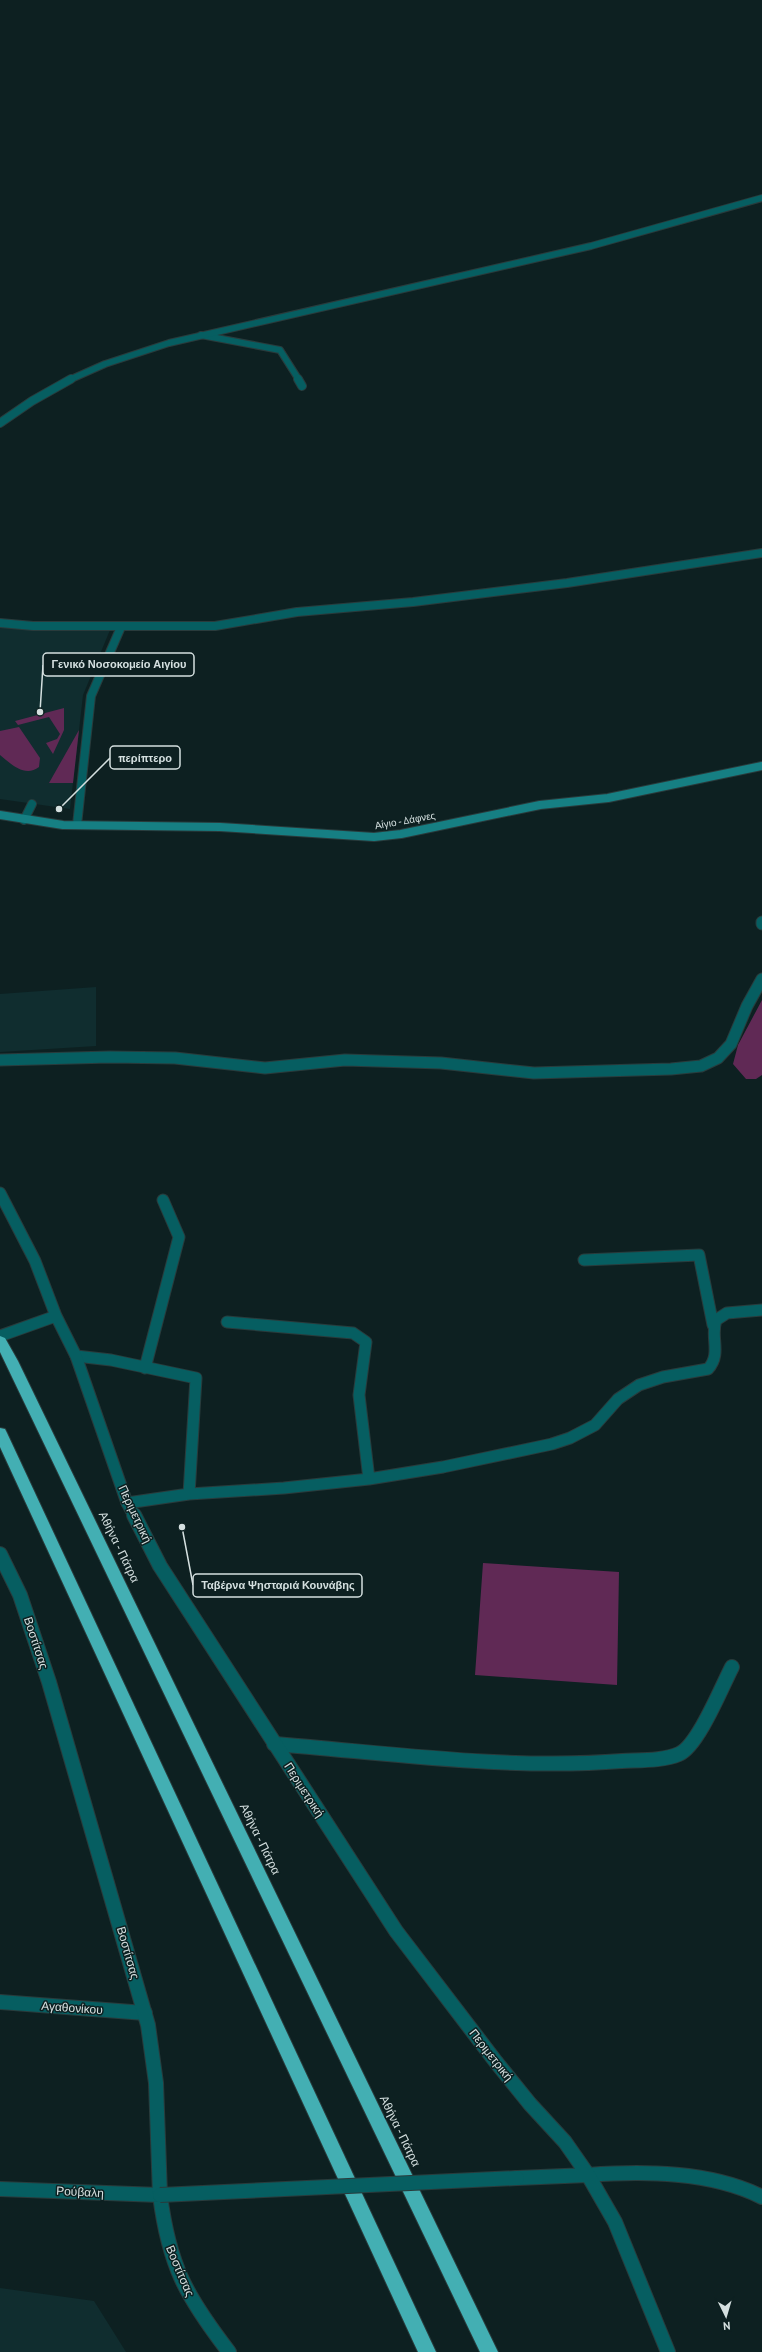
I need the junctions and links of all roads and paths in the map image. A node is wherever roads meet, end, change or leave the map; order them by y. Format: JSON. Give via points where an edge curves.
{"nodes":[{"id":1,"x":762,"y":198,"type":"edge"},
{"id":2,"x":201,"y":335,"type":"junction"},
{"id":3,"x":302,"y":386,"type":"dead end"},
{"id":4,"x":0,"y":423,"type":"edge"},
{"id":5,"x":762,"y":553,"type":"edge"},
{"id":6,"x":0,"y":623,"type":"edge"},
{"id":7,"x":121,"y":628,"type":"junction"},
{"id":8,"x":762,"y":766,"type":"edge"},
{"id":9,"x":32,"y":804,"type":"dead end"},
{"id":10,"x":0,"y":815,"type":"edge"},
{"id":11,"x":24,"y":820,"type":"junction"},
{"id":12,"x":77,"y":825,"type":"junction"},
{"id":13,"x":762,"y":979,"type":"edge"},
{"id":14,"x":0,"y":1060,"type":"edge"},
{"id":15,"x":0,"y":1193,"type":"edge"},
{"id":16,"x":163,"y":1200,"type":"dead end"},
{"id":17,"x":584,"y":1260,"type":"dead end"},
{"id":18,"x":762,"y":1310,"type":"edge"},
{"id":19,"x":56,"y":1316,"type":"junction"},
{"id":20,"x":227,"y":1322,"type":"dead end"},
{"id":21,"x":713,"y":1325,"type":"junction"},
{"id":22,"x":0,"y":1336,"type":"edge"},
{"id":23,"x":0,"y":1341,"type":"edge"},
{"id":24,"x":76,"y":1356,"type":"junction"},
{"id":25,"x":145,"y":1368,"type":"junction"},
{"id":26,"x":0,"y":1433,"type":"edge"},
{"id":27,"x":369,"y":1479,"type":"junction"},
{"id":28,"x":188,"y":1494,"type":"junction"},
{"id":29,"x":127,"y":1503,"type":"junction"},
{"id":30,"x":0,"y":1554,"type":"edge"},
{"id":31,"x":732,"y":1667,"type":"dead end"},
{"id":32,"x":274,"y":1744,"type":"junction"},
{"id":33,"x":0,"y":2002,"type":"edge"},
{"id":34,"x":145,"y":2013,"type":"junction"},
{"id":35,"x":588,"y":2175,"type":"junction"},
{"id":36,"x":0,"y":2189,"type":"edge"},
{"id":37,"x":160,"y":2195,"type":"junction"},
{"id":38,"x":762,"y":2197,"type":"edge"},
{"id":39,"x":229,"y":2352,"type":"edge"},
{"id":40,"x":427,"y":2352,"type":"edge"},
{"id":41,"x":489,"y":2352,"type":"edge"},
{"id":42,"x":668,"y":2352,"type":"edge"}],
"edges":[{"from":1,"to":2,"type":"street","via":[[559,255],[373,294]]},
{"from":2,"to":3,"type":"street","via":[[280,350]]},
{"from":2,"to":4,"type":"street","via":[[158,345],[105,363],[61,384]]},
{"from":5,"to":7,"type":"street","via":[[567,583],[414,602],[297,612],[232,624]]},
{"from":6,"to":7,"type":"street"},
{"from":7,"to":12,"type":"street","via":[[91,696]]},
{"from":8,"to":12,"type":"main road","name":"Αίγιο - Δάφνες","via":[[608,798],[540,805],[401,834],[374,837],[220,827]]},
{"from":9,"to":11,"type":"street"},
{"from":10,"to":11,"type":"main road","name":"Αίγιο - Δάφνες"},
{"from":11,"to":12,"type":"main road","name":"Αίγιο - Δάφνες"},
{"from":13,"to":14,"type":"street","via":[[731,1044],[718,1058],[701,1066],[534,1073],[441,1063],[345,1060],[265,1068],[175,1058]]},
{"from":15,"to":19,"type":"street","name":"Περιμετρική","via":[[35,1261]]},
{"from":16,"to":25,"type":"street","via":[[179,1237]]},
{"from":17,"to":21,"type":"street","via":[[699,1255]]},
{"from":18,"to":21,"type":"street","via":[[727,1313],[718,1318]]},
{"from":19,"to":22,"type":"street"},
{"from":19,"to":24,"type":"street","name":"Περιμετρική"},
{"from":20,"to":27,"type":"street","via":[[354,1333],[366,1342],[360,1395]]},
{"from":21,"to":27,"type":"street","via":[[716,1356],[711,1367],[700,1372],[659,1378],[633,1388],[618,1399],[601,1421],[570,1438],[443,1467]]},
{"from":23,"to":41,"type":"highway","name":"Αθήνα - Πάτρα","via":[[12,1361]]},
{"from":24,"to":25,"type":"street","via":[[111,1360]]},
{"from":24,"to":29,"type":"street","name":"Περιμετρική"},
{"from":25,"to":28,"type":"street","via":[[196,1378]]},
{"from":26,"to":40,"type":"highway"},
{"from":27,"to":28,"type":"street"},
{"from":28,"to":29,"type":"street"},
{"from":29,"to":32,"type":"street","name":"Περιμετρική","via":[[160,1566]]},
{"from":30,"to":34,"type":"street","name":"Βοστίτσας","via":[[20,1595],[49,1682]]},
{"from":31,"to":32,"type":"street","via":[[694,1742],[680,1754],[661,1758],[581,1764],[474,1760]]},
{"from":32,"to":35,"type":"street","name":"Περιμετρική","via":[[396,1931],[496,2062],[565,2142]]},
{"from":33,"to":34,"type":"street","name":"Αγαθονίκου"},
{"from":34,"to":37,"type":"street","name":"Βοστίτσας","via":[[156,2083]]},
{"from":35,"to":37,"type":"street","name":"Ρούβαλη","bridge":true},
{"from":35,"to":38,"type":"street","name":"Ρούβαλη","via":[[622,2172],[670,2173],[714,2181]]},
{"from":35,"to":42,"type":"street","name":"Περιμετρική","via":[[615,2222]]},
{"from":36,"to":37,"type":"street","name":"Ρούβαλη"},
{"from":37,"to":39,"type":"street","name":"Βοστίτσας","via":[[167,2241],[185,2288],[201,2315]]}]}
